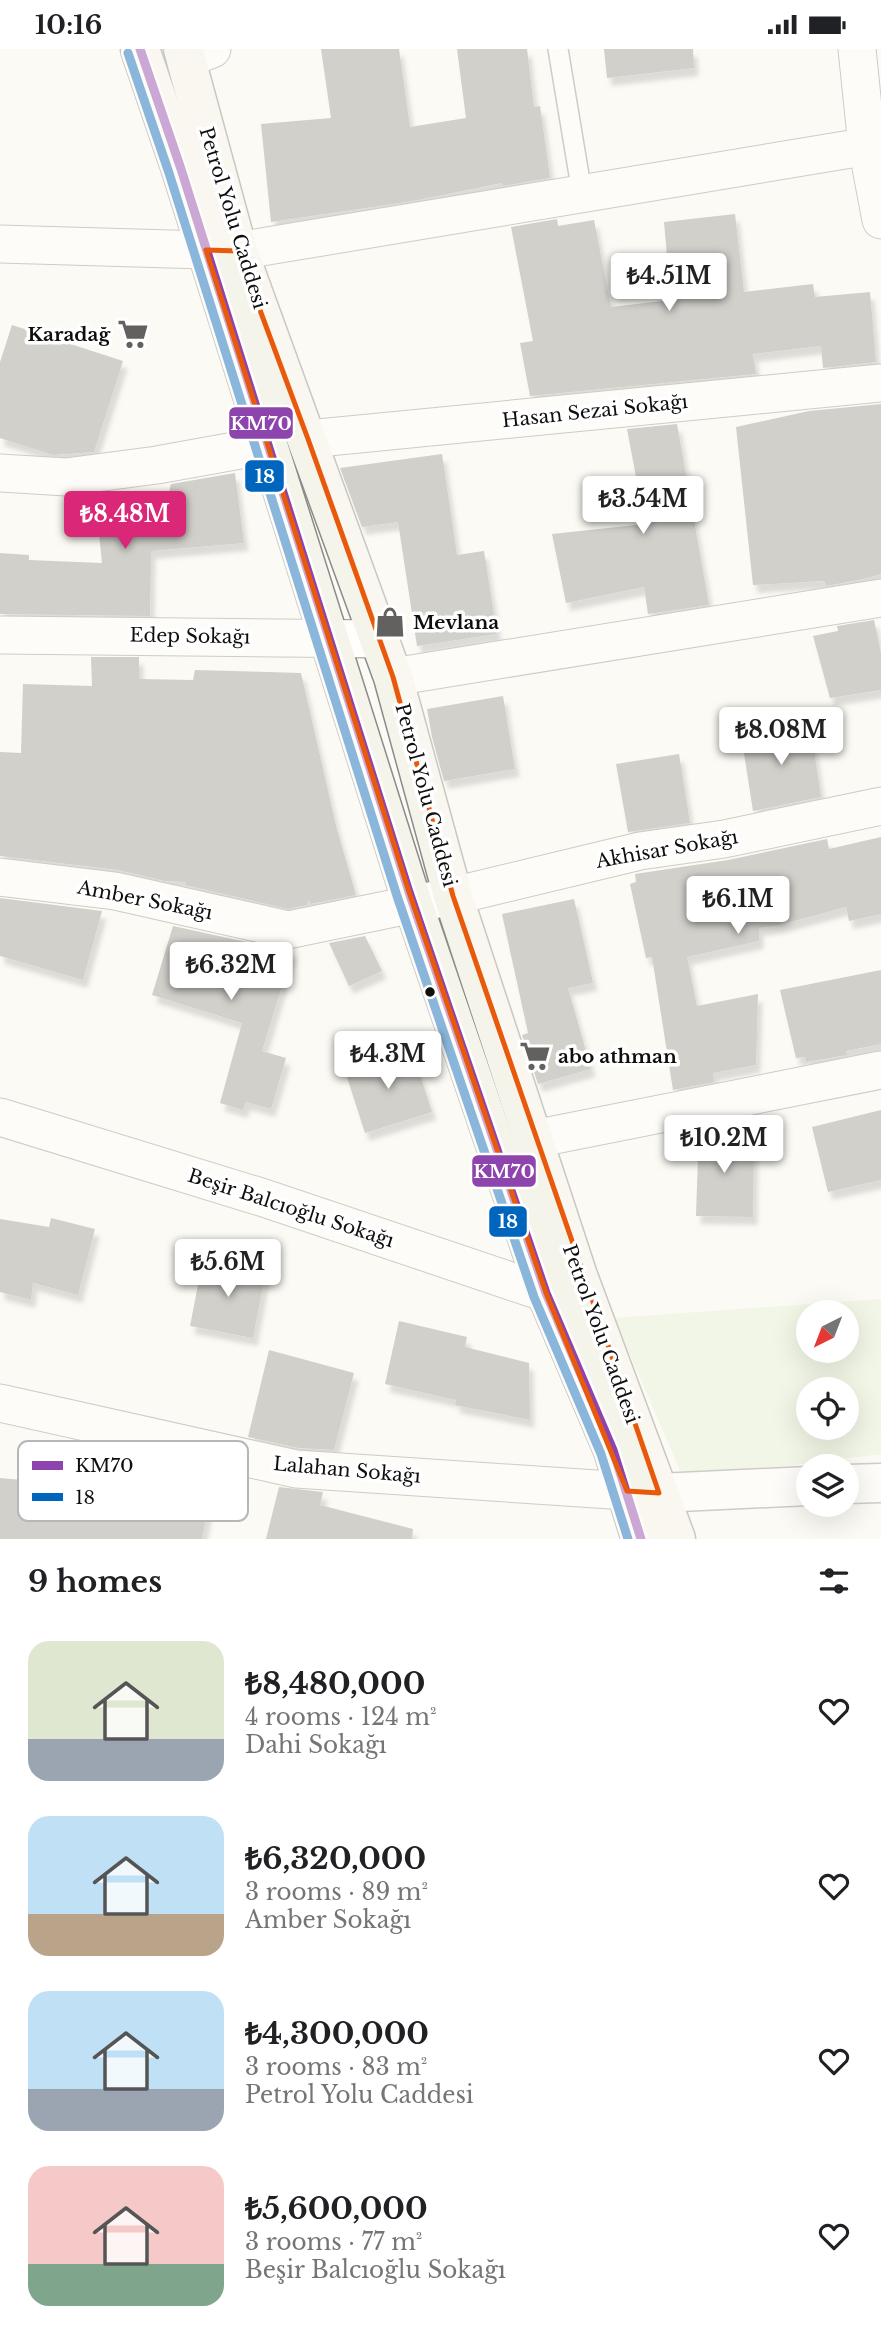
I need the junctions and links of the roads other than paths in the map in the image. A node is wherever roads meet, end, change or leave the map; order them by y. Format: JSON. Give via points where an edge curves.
{"nodes":[{"id":1,"x":140,"y":49,"type":"edge"},
{"id":2,"x":558,"y":49,"type":"edge"},
{"id":3,"x":856,"y":49,"type":"edge"},
{"id":4,"x":194,"y":52,"type":"edge"},
{"id":5,"x":874,"y":145,"type":"edge"},
{"id":6,"x":582,"y":193,"type":"junction"},
{"id":7,"x":881,"y":220,"type":"edge"},
{"id":8,"x":0,"y":244,"type":"edge"},
{"id":9,"x":222,"y":250,"type":"junction"},
{"id":10,"x":881,"y":383,"type":"edge"},
{"id":11,"x":308,"y":439,"type":"junction"},
{"id":12,"x":268,"y":445,"type":"junction"},
{"id":13,"x":0,"y":473,"type":"edge"},
{"id":14,"x":881,"y":598,"type":"edge"},
{"id":15,"x":0,"y":635,"type":"edge"},
{"id":16,"x":329,"y":638,"type":"junction"},
{"id":17,"x":380,"y":639,"type":"junction"},
{"id":18,"x":393,"y":677,"type":"junction"},
{"id":19,"x":881,"y":806,"type":"edge"},
{"id":20,"x":0,"y":877,"type":"edge"},
{"id":21,"x":453,"y":896,"type":"junction"},
{"id":22,"x":414,"y":904,"type":"junction"},
{"id":23,"x":881,"y":1070,"type":"edge"},
{"id":24,"x":0,"y":1117,"type":"edge"},
{"id":25,"x":534,"y":1139,"type":"junction"},
{"id":26,"x":562,"y":1285,"type":"junction"},
{"id":27,"x":0,"y":1403,"type":"edge"},
{"id":28,"x":170,"y":1441,"type":"edge"},
{"id":29,"x":248,"y":1458,"type":"edge"},
{"id":30,"x":881,"y":1483,"type":"edge"},
{"id":31,"x":859,"y":1484,"type":"edge"},
{"id":32,"x":796,"y":1486,"type":"edge"},
{"id":33,"x":643,"y":1492,"type":"junction"},
{"id":34,"x":641,"y":1539,"type":"edge"},
{"id":35,"x":676,"y":1539,"type":"edge"}],
"edges":[{"from":1,"to":9,"type":"main road","name":"Petrol Yolu Caddesi"},
{"from":2,"to":6,"type":"lane"},
{"from":3,"to":5,"type":"street"},
{"from":4,"to":9,"type":"main road","name":"Petrol Yolu Caddesi"},
{"from":5,"to":6,"type":"street"},
{"from":5,"to":7,"type":"street"},
{"from":6,"to":9,"type":"street"},
{"from":8,"to":9,"type":"street"},
{"from":9,"to":11,"type":"main road","name":"Petrol Yolu Caddesi"},
{"from":9,"to":12,"type":"main road","name":"Petrol Yolu Caddesi"},
{"from":10,"to":11,"type":"street","name":"Hasan Sezai Sokağı"},
{"from":11,"to":17,"type":"main road","name":"Petrol Yolu Caddesi"},
{"from":12,"to":13,"type":"street","via":[[65,477]]},
{"from":12,"to":16,"type":"main road","name":"Petrol Yolu Caddesi"},
{"from":14,"to":18,"type":"street"},
{"from":15,"to":16,"type":"street","name":"Edep Sokağı"},
{"from":16,"to":17,"type":"street","name":"Edep Sokağı"},
{"from":16,"to":22,"type":"main road","name":"Petrol Yolu Caddesi"},
{"from":17,"to":18,"type":"main road","name":"Petrol Yolu Caddesi"},
{"from":18,"to":21,"type":"main road","name":"Petrol Yolu Caddesi"},
{"from":19,"to":21,"type":"street","name":"Akhisar Sokağı","via":[[724,839],[639,851]]},
{"from":20,"to":22,"type":"street","name":"Amber Sokağı","via":[[115,891],[288,930]]},
{"from":21,"to":22,"type":"street","name":"Amber Sokağı"},
{"from":21,"to":25,"type":"main road","name":"Petrol Yolu Caddesi"},
{"from":22,"to":26,"type":"main road","name":"Petrol Yolu Caddesi"},
{"from":23,"to":25,"type":"street"},
{"from":24,"to":26,"type":"street","name":"Beşir Balcıoğlu Sokağı"},
{"from":25,"to":26,"type":"main road","name":"Petrol Yolu Caddesi"},
{"from":26,"to":33,"type":"main road","name":"Petrol Yolu Caddesi","via":[[613,1450]]},
{"from":27,"to":28,"type":"street","name":"Lalahan Sokağı"},
{"from":29,"to":33,"type":"street","name":"Lalahan Sokağı","via":[[296,1469]]},
{"from":30,"to":31,"type":"street"},
{"from":32,"to":33,"type":"street"},
{"from":33,"to":34,"type":"main road","name":"Petrol Yolu Caddesi"},
{"from":33,"to":35,"type":"main road","name":"Petrol Yolu Caddesi"}]}
